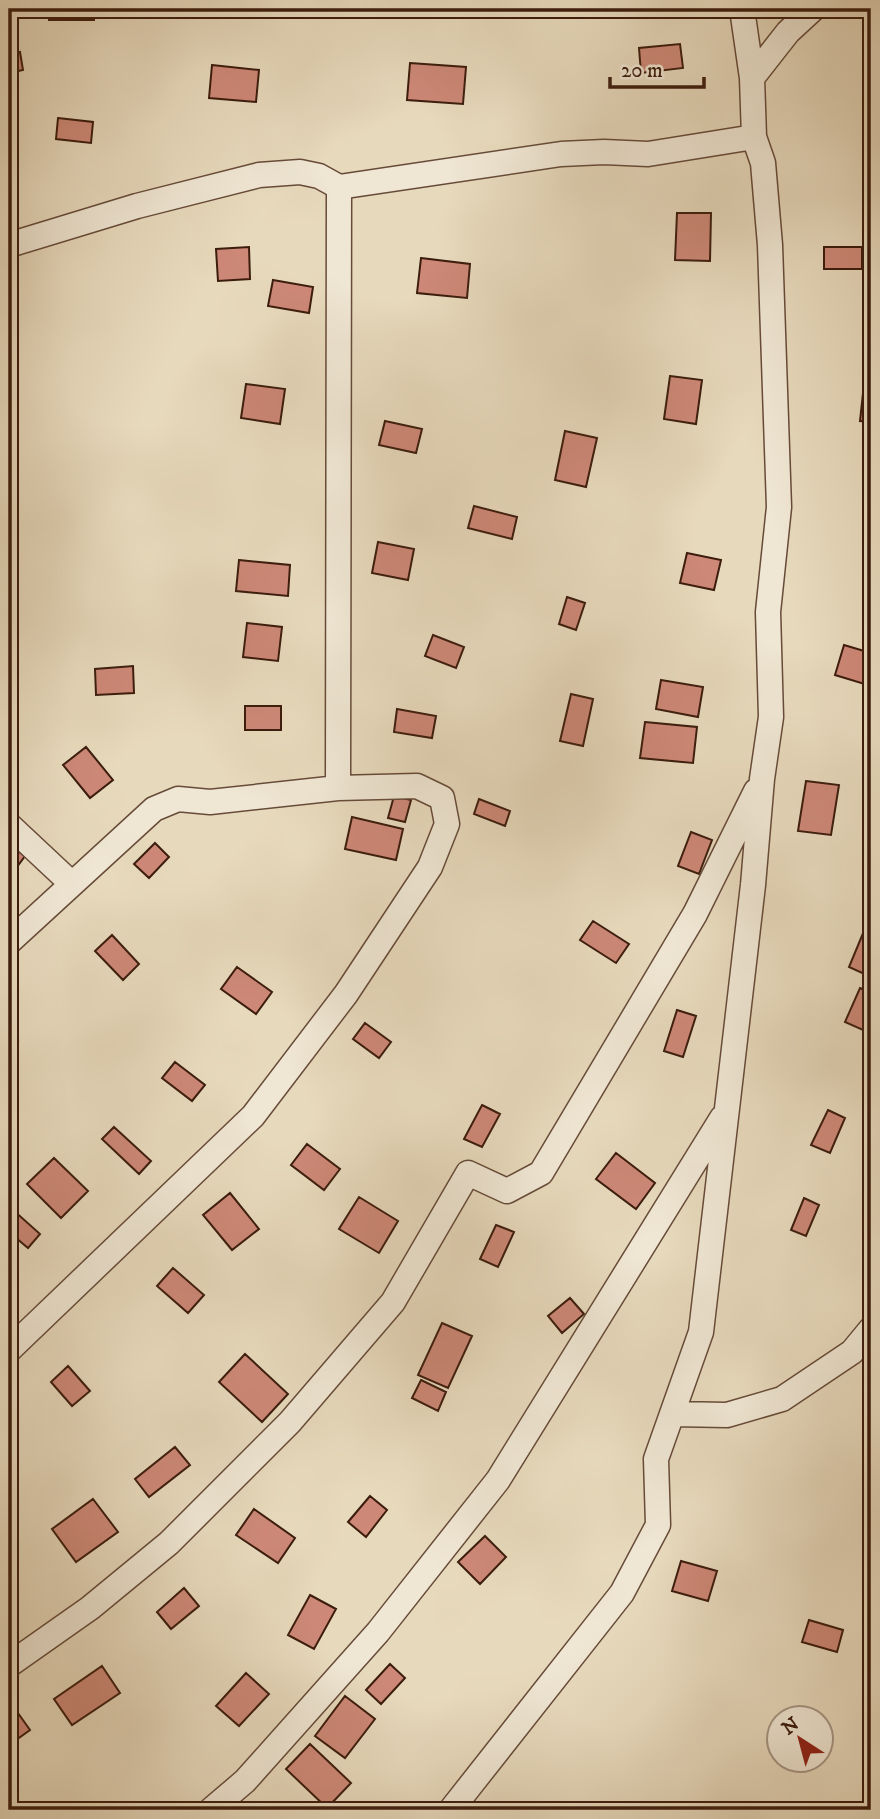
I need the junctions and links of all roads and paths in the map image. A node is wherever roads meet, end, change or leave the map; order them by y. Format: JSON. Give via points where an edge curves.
{"nodes":[{"id":1,"x":742,"y":9,"type":"edge"},
{"id":2,"x":813,"y":9,"type":"edge"},
{"id":3,"x":752,"y":78,"type":"junction"},
{"id":4,"x":754,"y":137,"type":"junction"},
{"id":5,"x":339,"y":187,"type":"junction"},
{"id":6,"x":9,"y":245,"type":"edge"},
{"id":7,"x":762,"y":779,"type":"junction"},
{"id":8,"x":338,"y":788,"type":"junction"},
{"id":9,"x":9,"y":825,"type":"edge"},
{"id":10,"x":72,"y":884,"type":"junction"},
{"id":11,"x":9,"y":942,"type":"edge"},
{"id":12,"x":725,"y":1112,"type":"junction"},
{"id":13,"x":871,"y":1329,"type":"edge"},
{"id":14,"x":9,"y":1350,"type":"edge"},
{"id":15,"x":672,"y":1414,"type":"junction"},
{"id":16,"x":9,"y":1665,"type":"edge"},
{"id":17,"x":211,"y":1810,"type":"edge"},
{"id":18,"x":451,"y":1810,"type":"edge"}],
"edges":[{"from":1,"to":3,"type":"street"},
{"from":2,"to":3,"type":"street"},
{"from":3,"to":4,"type":"street"},
{"from":4,"to":5,"type":"street","via":[[648,154],[561,154]]},
{"from":4,"to":7,"type":"street","via":[[763,163],[770,245],[779,507],[768,612],[771,717]]},
{"from":5,"to":6,"type":"street","via":[[300,172],[259,175]]},
{"from":5,"to":8,"type":"street"},
{"from":7,"to":12,"type":"street"},
{"from":7,"to":16,"type":"street","via":[[695,915],[541,1172],[507,1191],[468,1173],[393,1302],[290,1422],[169,1543],[90,1608]]},
{"from":8,"to":10,"type":"street","via":[[210,802],[178,799],[154,809]]},
{"from":8,"to":14,"type":"street","via":[[417,786],[442,798],[447,824],[430,867],[346,994],[253,1116]]},
{"from":9,"to":10,"type":"street"},
{"from":10,"to":11,"type":"street"},
{"from":12,"to":15,"type":"street","via":[[701,1332]]},
{"from":12,"to":17,"type":"street","via":[[498,1480],[378,1632],[245,1781]]},
{"from":13,"to":15,"type":"street","via":[[852,1352],[782,1399],[727,1415]]},
{"from":15,"to":18,"type":"street","via":[[656,1459],[658,1525],[622,1593]]}]}
